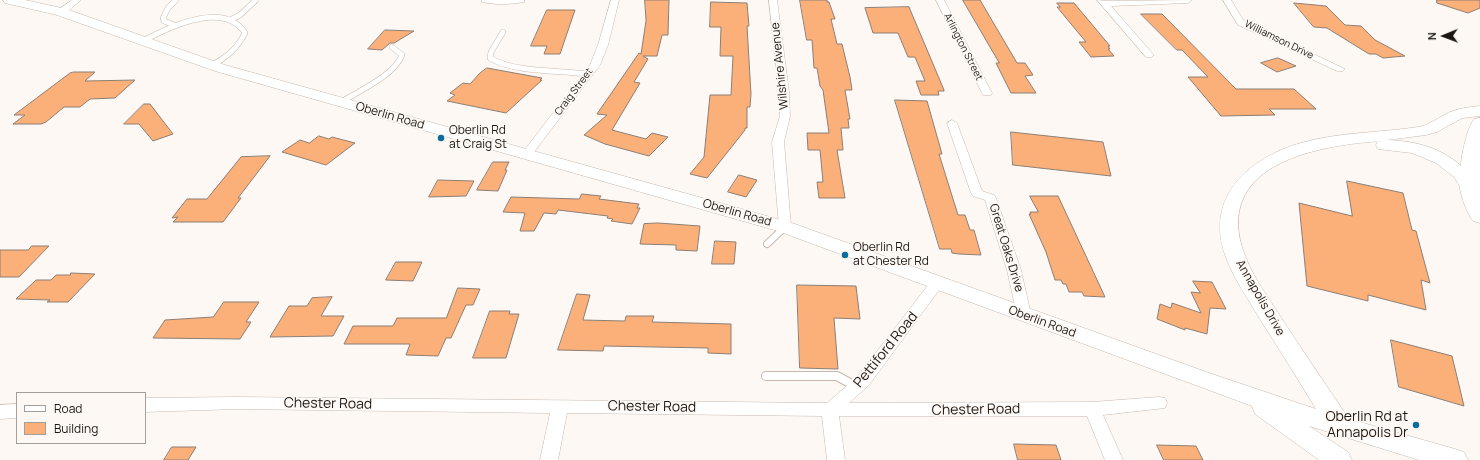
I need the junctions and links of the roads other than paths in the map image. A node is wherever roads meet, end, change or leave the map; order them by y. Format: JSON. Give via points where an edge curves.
{"nodes":[{"id":1,"x":9,"y":0,"type":"edge"},
{"id":2,"x":77,"y":0,"type":"edge"},
{"id":3,"x":176,"y":0,"type":"edge"},
{"id":4,"x":256,"y":0,"type":"edge"},
{"id":5,"x":484,"y":0,"type":"edge"},
{"id":6,"x":522,"y":0,"type":"edge"},
{"id":7,"x":615,"y":0,"type":"edge"},
{"id":8,"x":773,"y":0,"type":"edge"},
{"id":9,"x":940,"y":0,"type":"edge"},
{"id":10,"x":1188,"y":0,"type":"edge"},
{"id":11,"x":1227,"y":0,"type":"edge"},
{"id":12,"x":1102,"y":2,"type":"edge"},
{"id":13,"x":60,"y":12,"type":"junction"},
{"id":14,"x":232,"y":19,"type":"junction"},
{"id":15,"x":174,"y":25,"type":"junction"},
{"id":16,"x":504,"y":32,"type":"dead end"},
{"id":17,"x":143,"y":41,"type":"junction"},
{"id":18,"x":392,"y":47,"type":"dead end"},
{"id":19,"x":1149,"y":55,"type":"dead end"},
{"id":20,"x":212,"y":65,"type":"junction"},
{"id":21,"x":1340,"y":70,"type":"dead end"},
{"id":22,"x":588,"y":74,"type":"junction"},
{"id":23,"x":987,"y":93,"type":"dead end"},
{"id":24,"x":341,"y":102,"type":"junction"},
{"id":25,"x":1480,"y":111,"type":"edge"},
{"id":26,"x":952,"y":123,"type":"dead end"},
{"id":27,"x":1480,"y":123,"type":"edge"},
{"id":28,"x":1306,"y":147,"type":"junction"},
{"id":29,"x":527,"y":154,"type":"junction"},
{"id":30,"x":1470,"y":189,"type":"junction"},
{"id":31,"x":1480,"y":218,"type":"edge"},
{"id":32,"x":786,"y":227,"type":"junction"},
{"id":33,"x":767,"y":244,"type":"dead end"},
{"id":34,"x":937,"y":283,"type":"junction"},
{"id":35,"x":1024,"y":315,"type":"junction"},
{"id":36,"x":766,"y":376,"type":"dead end"},
{"id":37,"x":858,"y":387,"type":"junction"},
{"id":38,"x":1244,"y":394,"type":"junction"},
{"id":39,"x":1159,"y":403,"type":"dead end"},
{"id":40,"x":146,"y":405,"type":"edge"},
{"id":41,"x":560,"y":406,"type":"junction"},
{"id":42,"x":1092,"y":409,"type":"junction"},
{"id":43,"x":830,"y":410,"type":"junction"},
{"id":44,"x":16,"y":411,"type":"edge"},
{"id":45,"x":0,"y":412,"type":"edge"},
{"id":46,"x":1341,"y":427,"type":"junction"},
{"id":47,"x":549,"y":460,"type":"edge"},
{"id":48,"x":836,"y":460,"type":"edge"},
{"id":49,"x":1114,"y":460,"type":"edge"},
{"id":50,"x":1339,"y":460,"type":"edge"},
{"id":51,"x":1454,"y":460,"type":"edge"}],
"edges":[{"from":1,"to":13,"type":"main road","name":"Oberlin Road"},
{"from":2,"to":13,"type":"street"},
{"from":3,"to":15,"type":"lane","via":[[163,18]]},
{"from":4,"to":14,"type":"lane"},
{"from":5,"to":6,"type":"lane"},
{"from":7,"to":22,"type":"street","name":"Craig Street","via":[[603,45],[595,65]]},
{"from":8,"to":32,"type":"street","name":"Wilshire Avenue","via":[[784,92],[785,116],[778,142]]},
{"from":9,"to":23,"type":"street","name":"Arlington Street"},
{"from":10,"to":12,"type":"street"},
{"from":11,"to":21,"type":"street","name":"Williamson Drive","via":[[1241,23]]},
{"from":12,"to":19,"type":"street"},
{"from":13,"to":17,"type":"main road","name":"Oberlin Road"},
{"from":14,"to":15,"type":"lane","via":[[192,18]]},
{"from":14,"to":20,"type":"lane","via":[[241,25],[245,33],[231,55]]},
{"from":15,"to":17,"type":"lane"},
{"from":16,"to":22,"type":"lane","via":[[491,52],[492,61],[519,67]]},
{"from":17,"to":20,"type":"main road","name":"Oberlin Road"},
{"from":18,"to":24,"type":"lane","via":[[402,54],[399,63]]},
{"from":20,"to":24,"type":"main road","name":"Oberlin Road"},
{"from":22,"to":29,"type":"street","name":"Craig Street"},
{"from":24,"to":29,"type":"main road","name":"Oberlin Road"},
{"from":25,"to":28,"type":"main road","name":"Annapolis Drive","via":[[1458,114],[1420,132],[1346,138]]},
{"from":26,"to":35,"type":"street","name":"Great Oaks Drive","via":[[977,192],[990,198],[1013,261]]},
{"from":27,"to":30,"type":"main road","via":[[1472,148]]},
{"from":28,"to":30,"type":"main road","name":"Annapolis Drive","via":[[1377,145],[1414,148],[1454,168]]},
{"from":28,"to":46,"type":"main road","name":"Annapolis Drive","via":[[1274,159],[1249,177],[1234,197],[1229,210],[1229,228],[1232,246],[1252,288]]},
{"from":29,"to":32,"type":"main road","name":"Oberlin Road"},
{"from":30,"to":31,"type":"main road"},
{"from":32,"to":33,"type":"lane"},
{"from":32,"to":34,"type":"main road","name":"Oberlin Road"},
{"from":34,"to":35,"type":"main road","name":"Oberlin Road"},
{"from":34,"to":37,"type":"street","name":"Pettiford Road"},
{"from":35,"to":38,"type":"main road","name":"Oberlin Road"},
{"from":36,"to":37,"type":"lane","via":[[837,376]]},
{"from":37,"to":43,"type":"street","name":"Pettiford Road"},
{"from":38,"to":46,"type":"main road","name":"Oberlin Road"},
{"from":38,"to":50,"type":"main road"},
{"from":39,"to":42,"type":"street","name":"Chester Road"},
{"from":40,"to":41,"type":"street","name":"Chester Road","via":[[237,403]]},
{"from":41,"to":43,"type":"street","name":"Chester Road"},
{"from":41,"to":47,"type":"street"},
{"from":42,"to":43,"type":"street","name":"Chester Road"},
{"from":42,"to":49,"type":"street"},
{"from":43,"to":48,"type":"street"},
{"from":44,"to":45,"type":"street"},
{"from":46,"to":51,"type":"main road","name":"Oberlin Road"}]}
